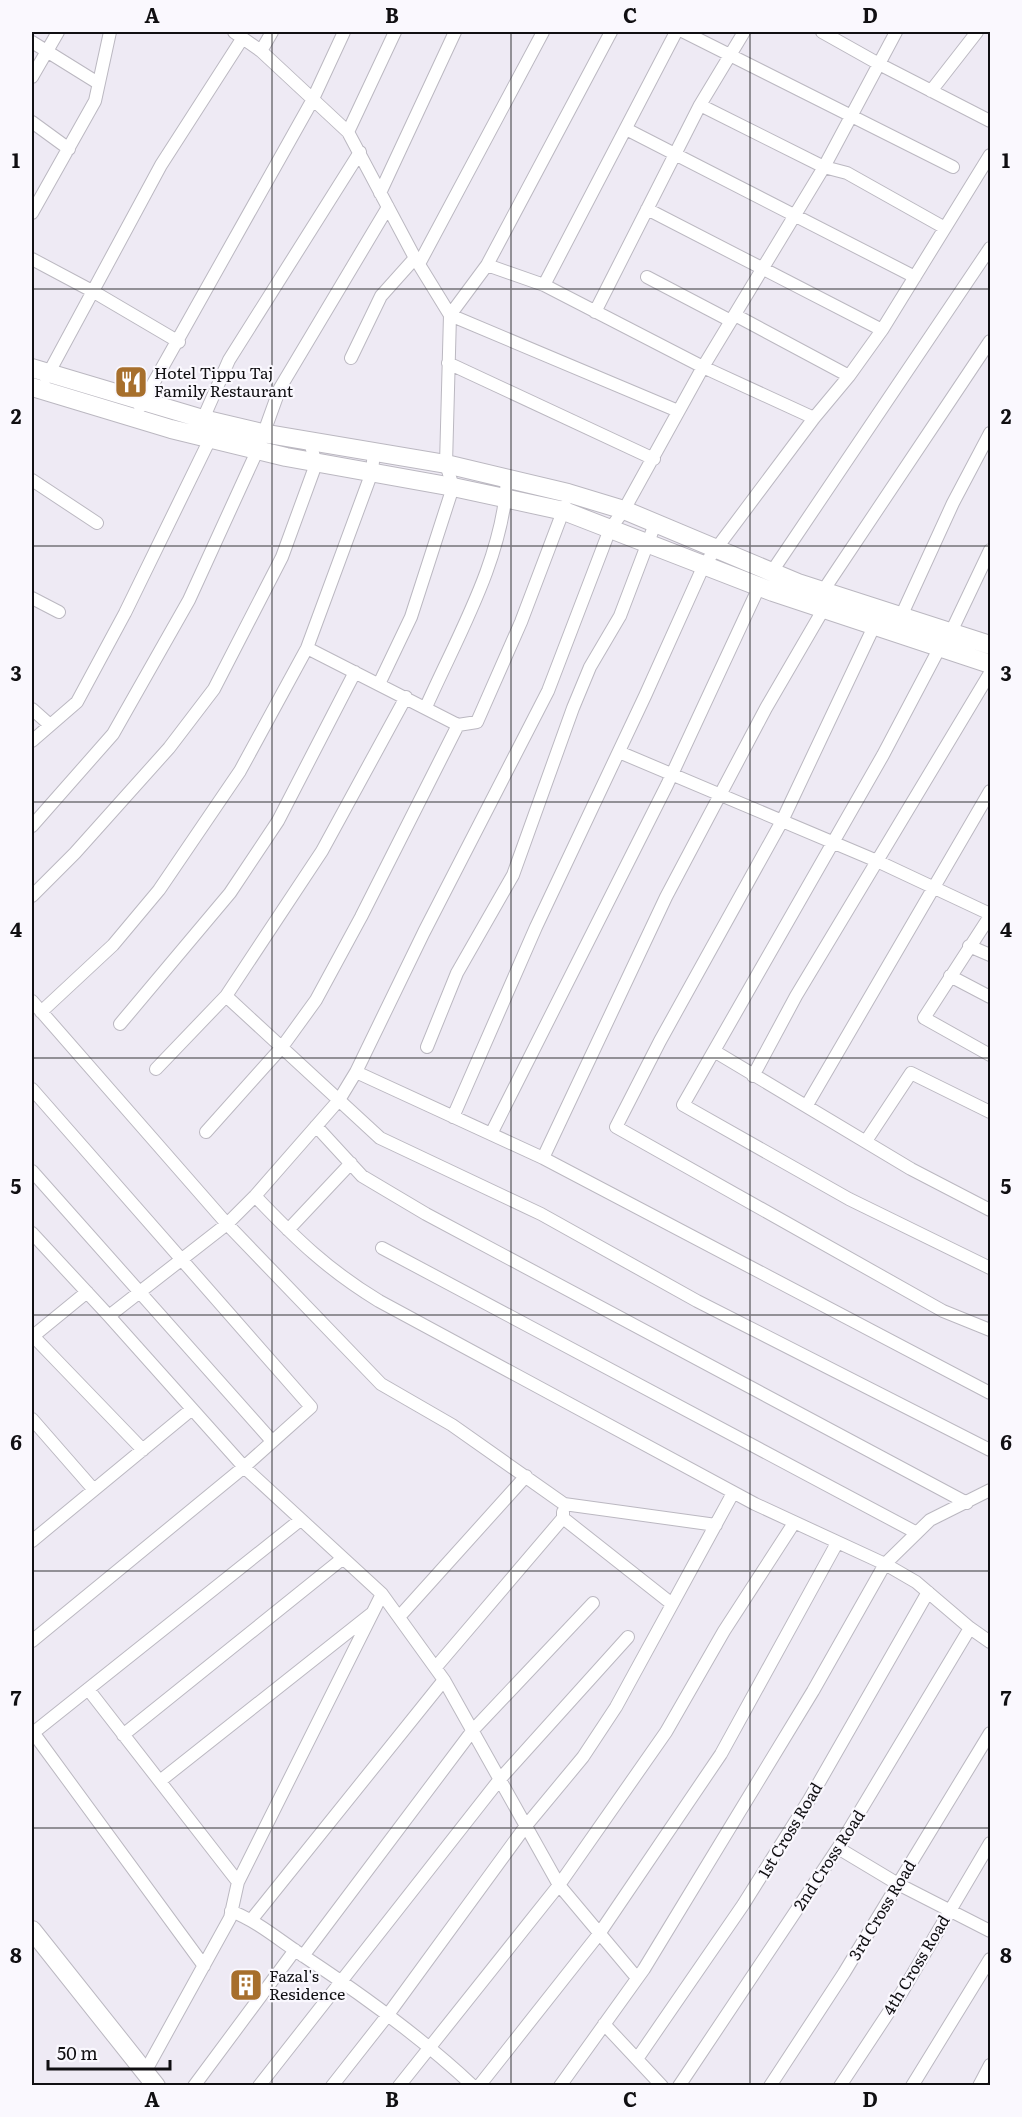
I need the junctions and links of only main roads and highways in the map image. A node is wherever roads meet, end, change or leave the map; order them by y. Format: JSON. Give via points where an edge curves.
{"nodes":[{"id":1,"x":38,"y":380,"type":"edge"},
{"id":2,"x":140,"y":410,"type":"junction"},
{"id":3,"x":260,"y":441,"type":"junction"},
{"id":4,"x":877,"y":618,"type":"junction"},
{"id":5,"x":946,"y":639,"type":"junction"},
{"id":6,"x":990,"y":645,"type":"edge"},
{"id":7,"x":990,"y":664,"type":"edge"},
{"id":8,"x":32,"y":1930,"type":"edge"},
{"id":9,"x":150,"y":2079,"type":"edge"}],
"edges":[{"from":1,"to":2,"type":"main road"},
{"from":2,"to":3,"type":"main road","via":[[203,419]]},
{"from":2,"to":3,"type":"main road","via":[[210,439]]},
{"from":3,"to":4,"type":"main road","via":[[316,464],[453,487],[564,512],[823,610]]},
{"from":3,"to":4,"type":"main road","via":[[310,442],[446,464],[568,493],[624,510],[823,591]]},
{"from":4,"to":5,"type":"main road","via":[[896,633]]},
{"from":4,"to":5,"type":"main road","via":[[900,614]]},
{"from":5,"to":6,"type":"main road"},
{"from":5,"to":7,"type":"main road"},
{"from":8,"to":9,"type":"main road"}]}
